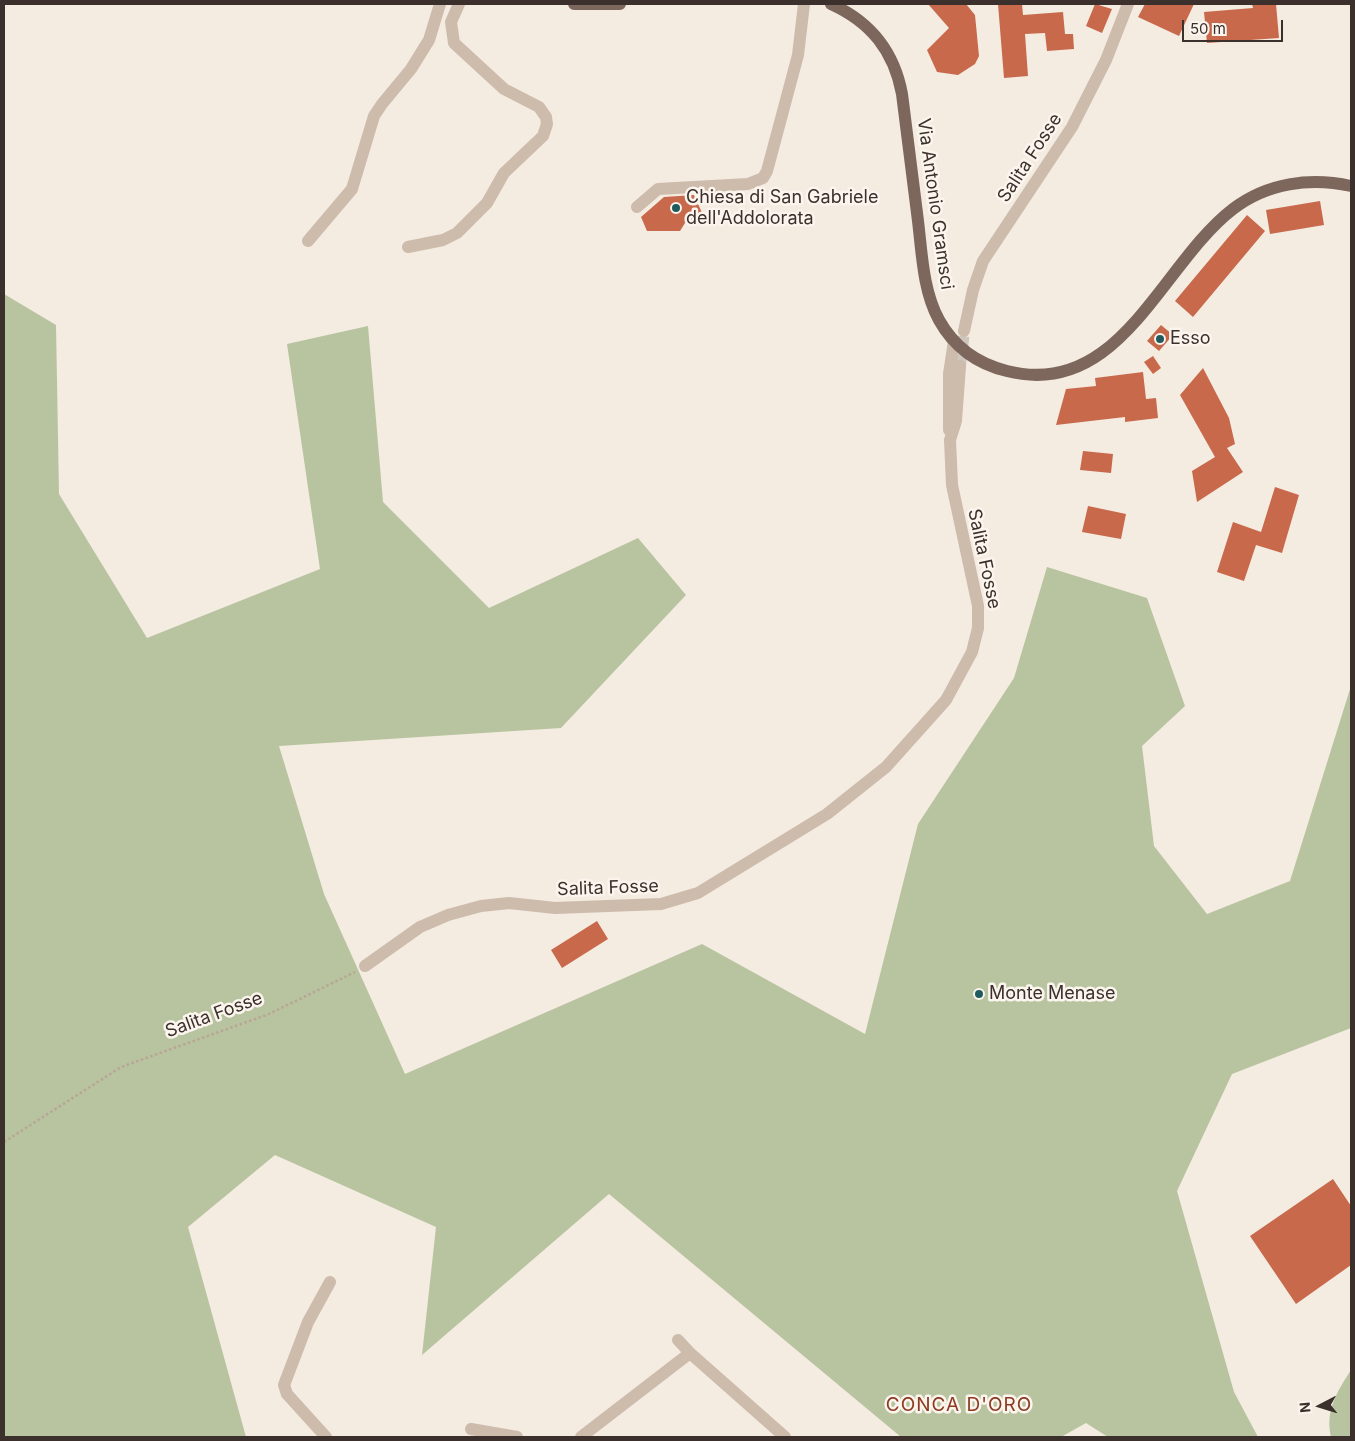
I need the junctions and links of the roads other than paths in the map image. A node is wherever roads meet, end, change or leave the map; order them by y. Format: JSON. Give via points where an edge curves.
{"nodes":[{"id":1,"x":440,"y":4,"type":"edge"},
{"id":2,"x":459,"y":4,"type":"edge"},
{"id":3,"x":574,"y":4,"type":"edge"},
{"id":4,"x":620,"y":4,"type":"edge"},
{"id":5,"x":804,"y":4,"type":"edge"},
{"id":6,"x":831,"y":4,"type":"edge"},
{"id":7,"x":1128,"y":4,"type":"edge"},
{"id":8,"x":1351,"y":186,"type":"edge"},
{"id":9,"x":637,"y":207,"type":"dead end"},
{"id":10,"x":308,"y":241,"type":"dead end"},
{"id":11,"x":408,"y":247,"type":"dead end"},
{"id":12,"x":964,"y":331,"type":"tunnel mouth"},
{"id":13,"x":954,"y":340,"type":"junction"},
{"id":14,"x":960,"y":366,"type":"tunnel mouth"},
{"id":15,"x":950,"y":440,"type":"junction"},
{"id":16,"x":365,"y":966,"type":"road end"},
{"id":17,"x":330,"y":1282,"type":"dead end"},
{"id":18,"x":678,"y":1340,"type":"dead end"},
{"id":19,"x":690,"y":1353,"type":"junction"},
{"id":20,"x":471,"y":1430,"type":"dead end"},
{"id":21,"x":326,"y":1437,"type":"edge"},
{"id":22,"x":517,"y":1437,"type":"edge"},
{"id":23,"x":581,"y":1437,"type":"edge"},
{"id":24,"x":785,"y":1437,"type":"edge"}],
"edges":[{"from":1,"to":10,"type":"street","via":[[429,40],[374,116],[352,189]]},
{"from":2,"to":11,"type":"street","via":[[451,22],[454,43],[504,89],[539,107],[547,124],[542,136],[504,173],[488,203],[456,233],[443,240]]},
{"from":3,"to":4,"type":"main road"},
{"from":5,"to":9,"type":"street","via":[[798,55],[763,178],[748,184],[658,189]]},
{"from":6,"to":13,"type":"main road","name":"Via Antonio Gramsci","via":[[867,25],[883,43],[895,67],[902,94],[926,282],[939,320]]},
{"from":7,"to":12,"type":"street","name":"Salita Fosse","via":[[1106,60],[1072,127],[983,261]]},
{"from":8,"to":13,"type":"main road","name":"Via Antonio Gramsci","via":[[1319,182],[1292,184],[1266,191],[1242,203],[1214,227],[1113,345],[1080,366],[1047,374],[1013,373],[976,359]]},
{"from":13,"to":15,"type":"street","via":[[948,397]]},
{"from":14,"to":15,"type":"street","name":"Salita Fosse","via":[[957,413]]},
{"from":15,"to":16,"type":"street","name":"Salita Fosse","via":[[955,507],[978,606],[976,641],[946,700],[886,767],[827,814],[685,898],[661,904],[555,908],[509,903],[480,906],[420,927]]},
{"from":17,"to":21,"type":"street","via":[[308,1322],[284,1385],[287,1394]]},
{"from":18,"to":19,"type":"street"},
{"from":19,"to":23,"type":"street"},
{"from":19,"to":24,"type":"street"},
{"from":20,"to":22,"type":"street"}]}
